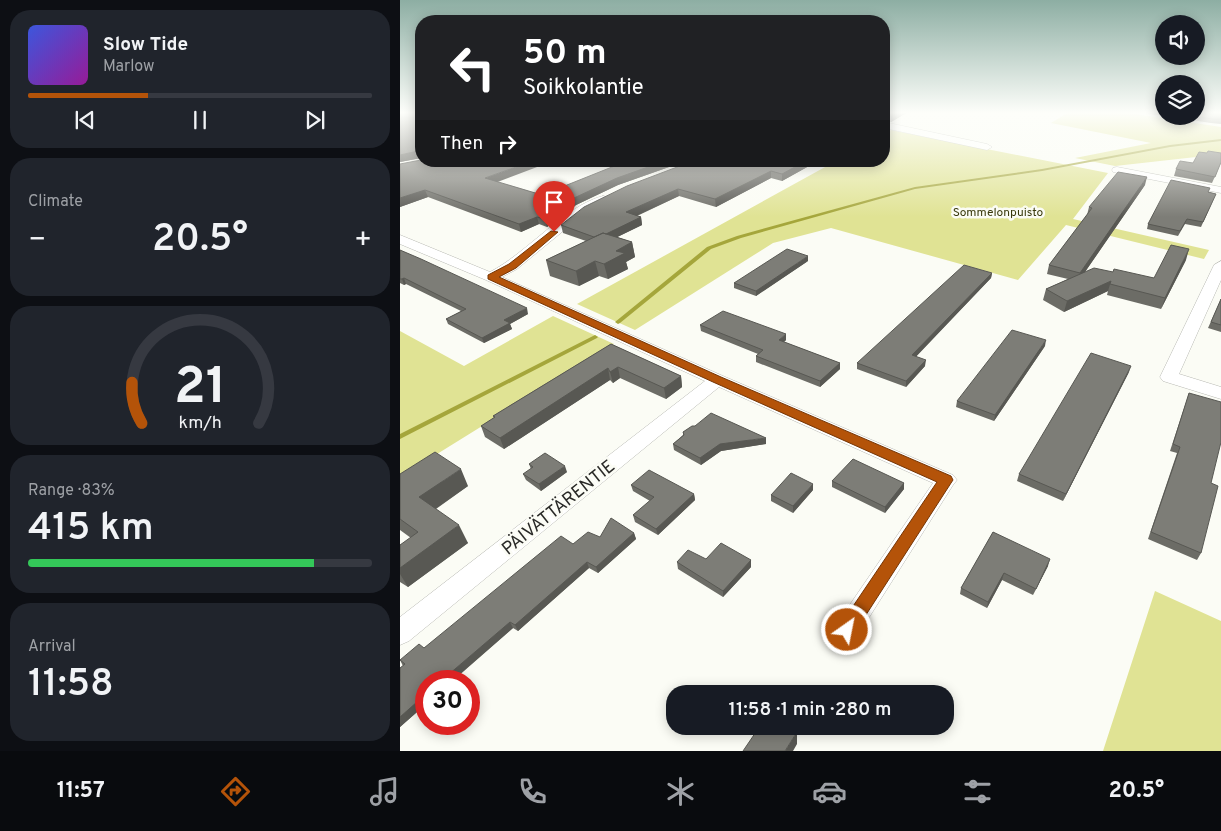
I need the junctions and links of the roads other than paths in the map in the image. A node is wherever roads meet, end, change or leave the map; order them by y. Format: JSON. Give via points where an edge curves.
{"nodes":[{"id":1,"x":1117,"y":170,"type":"edge"},
{"id":2,"x":1221,"y":190,"type":"edge"},
{"id":3,"x":615,"y":194,"type":"edge"},
{"id":4,"x":400,"y":239,"type":"edge"},
{"id":5,"x":1221,"y":265,"type":"edge"},
{"id":6,"x":491,"y":277,"type":"junction"},
{"id":7,"x":717,"y":380,"type":"junction"},
{"id":8,"x":1221,"y":393,"type":"edge"},
{"id":9,"x":847,"y":630,"type":"dead end"},
{"id":10,"x":400,"y":633,"type":"edge"}],
"edges":[{"from":1,"to":2,"type":"street"},
{"from":3,"to":6,"type":"street","via":[[581,210],[512,266]]},
{"from":4,"to":6,"type":"street"},
{"from":5,"to":8,"type":"street","via":[[1168,377]]},
{"from":6,"to":7,"type":"street"},
{"from":7,"to":9,"type":"street","via":[[946,480]]},
{"from":7,"to":10,"type":"street","name":"PÄIVÄTTÄRENTIE"}]}
